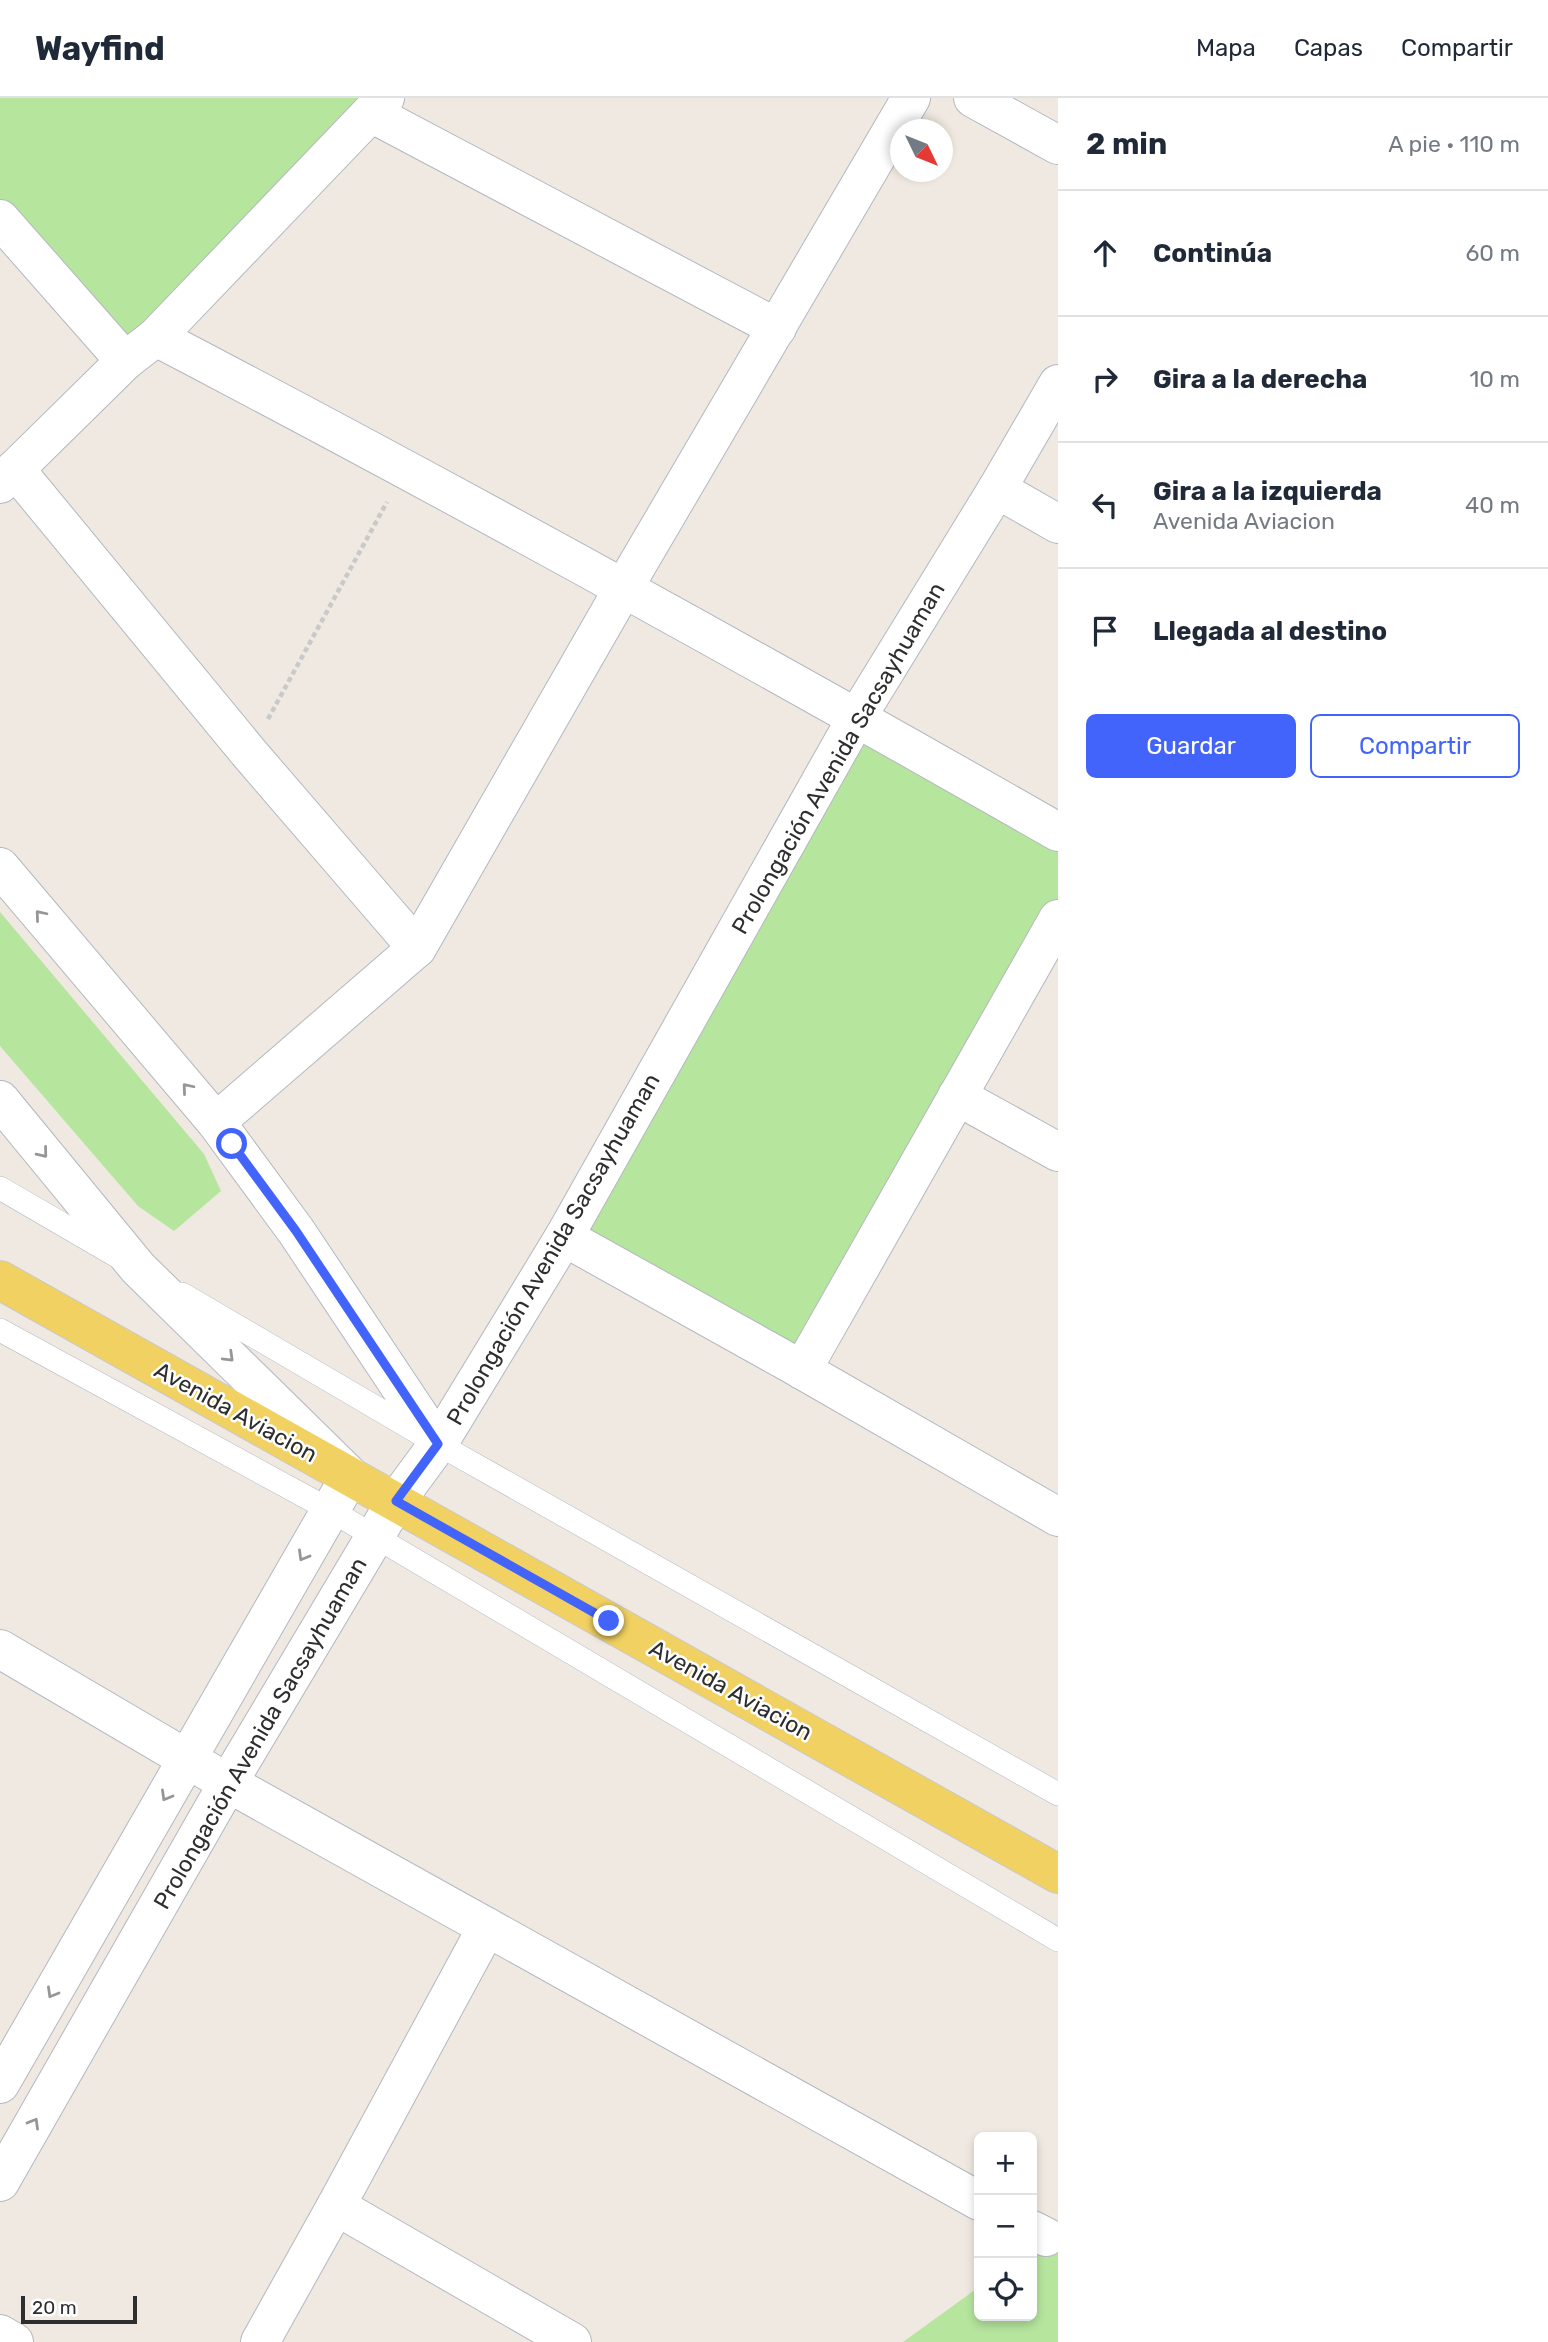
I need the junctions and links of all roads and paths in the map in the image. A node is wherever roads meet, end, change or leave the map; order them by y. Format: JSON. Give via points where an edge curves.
{"nodes":[{"id":1,"x":911,"y":98,"type":"edge"},
{"id":2,"x":973,"y":98,"type":"edge"},
{"id":3,"x":378,"y":106,"type":"edge"},
{"id":4,"x":1058,"y":145,"type":"edge"},
{"id":5,"x":0,"y":219,"type":"edge"},
{"id":6,"x":777,"y":328,"type":"junction"},
{"id":7,"x":156,"y":337,"type":"junction"},
{"id":8,"x":124,"y":361,"type":"junction"},
{"id":9,"x":1058,"y":384,"type":"edge"},
{"id":10,"x":405,"y":468,"type":"junction"},
{"id":11,"x":8,"y":477,"type":"edge"},
{"id":12,"x":997,"y":489,"type":"junction"},
{"id":13,"x":1058,"y":524,"type":"edge"},
{"id":14,"x":623,"y":589,"type":"junction"},
{"id":15,"x":857,"y":717,"type":"junction"},
{"id":16,"x":249,"y":753,"type":"junction"},
{"id":17,"x":1058,"y":832,"type":"edge"},
{"id":18,"x":0,"y":867,"type":"edge"},
{"id":19,"x":1058,"y":919,"type":"edge"},
{"id":20,"x":417,"y":948,"type":"junction"},
{"id":21,"x":957,"y":1096,"type":"junction"},
{"id":22,"x":0,"y":1100,"type":"edge"},
{"id":23,"x":216,"y":1122,"type":"junction"},
{"id":24,"x":1058,"y":1152,"type":"edge"},
{"id":25,"x":0,"y":1188,"type":"edge"},
{"id":26,"x":564,"y":1237,"type":"junction"},
{"id":27,"x":138,"y":1268,"type":"junction"},
{"id":28,"x":0,"y":1280,"type":"edge"},
{"id":29,"x":0,"y":1330,"type":"edge"},
{"id":30,"x":802,"y":1370,"type":"junction"},
{"id":31,"x":438,"y":1444,"type":"junction"},
{"id":32,"x":350,"y":1476,"type":"junction"},
{"id":33,"x":396,"y":1501,"type":"junction"},
{"id":34,"x":330,"y":1510,"type":"junction"},
{"id":35,"x":1058,"y":1517,"type":"edge"},
{"id":36,"x":375,"y":1537,"type":"junction"},
{"id":37,"x":0,"y":1649,"type":"edge"},
{"id":38,"x":188,"y":1758,"type":"junction"},
{"id":39,"x":228,"y":1783,"type":"junction"},
{"id":40,"x":1058,"y":1794,"type":"edge"},
{"id":41,"x":1058,"y":1874,"type":"edge"},
{"id":42,"x":487,"y":1927,"type":"junction"},
{"id":43,"x":1058,"y":1940,"type":"edge"},
{"id":44,"x":0,"y":2084,"type":"edge"},
{"id":45,"x":0,"y":2182,"type":"edge"},
{"id":46,"x":974,"y":2198,"type":"edge"},
{"id":47,"x":336,"y":2206,"type":"junction"},
{"id":48,"x":0,"y":2334,"type":"edge"},
{"id":49,"x":14,"y":2342,"type":"edge"},
{"id":50,"x":260,"y":2342,"type":"edge"},
{"id":51,"x":572,"y":2342,"type":"edge"}],
"edges":[{"from":1,"to":6,"type":"street"},
{"from":2,"to":4,"type":"street"},
{"from":3,"to":6,"type":"street"},
{"from":3,"to":7,"type":"street"},
{"from":5,"to":8,"type":"street"},
{"from":6,"to":14,"type":"street"},
{"from":7,"to":8,"type":"street"},
{"from":7,"to":10,"type":"street"},
{"from":8,"to":11,"type":"street"},
{"from":9,"to":12,"type":"street","name":"Prolongación Avenida Sacsayhuaman"},
{"from":10,"to":14,"type":"street"},
{"from":10,"to":16,"type":"path"},
{"from":11,"to":16,"type":"street"},
{"from":12,"to":13,"type":"street"},
{"from":12,"to":15,"type":"street","name":"Prolongación Avenida Sacsayhuaman"},
{"from":14,"to":15,"type":"street"},
{"from":14,"to":20,"type":"street"},
{"from":15,"to":17,"type":"street"},
{"from":15,"to":26,"type":"street","name":"Prolongación Avenida Sacsayhuaman"},
{"from":16,"to":20,"type":"street"},
{"from":23,"to":18,"type":"street","one_way":true},
{"from":19,"to":21,"type":"street"},
{"from":20,"to":23,"type":"street"},
{"from":21,"to":24,"type":"street"},
{"from":21,"to":30,"type":"street"},
{"from":22,"to":27,"type":"street","one_way":true},
{"from":23,"to":31,"type":"street","via":[[296,1231]]},
{"from":25,"to":27,"type":"lane"},
{"from":26,"to":30,"type":"street"},
{"from":26,"to":31,"type":"street","name":"Prolongación Avenida Sacsayhuaman"},
{"from":27,"to":31,"type":"lane"},
{"from":27,"to":32,"type":"street","one_way":true},
{"from":28,"to":32,"type":"main road","name":"Avenida Aviacion"},
{"from":29,"to":34,"type":"lane"},
{"from":30,"to":35,"type":"street"},
{"from":31,"to":33,"type":"street","name":"Prolongación Avenida Sacsayhuaman"},
{"from":31,"to":40,"type":"lane"},
{"from":32,"to":33,"type":"main road","name":"Avenida Aviacion"},
{"from":32,"to":34,"type":"street"},
{"from":33,"to":36,"type":"street","name":"Prolongación Avenida Sacsayhuaman"},
{"from":33,"to":41,"type":"main road","name":"Avenida Aviacion"},
{"from":34,"to":36,"type":"lane"},
{"from":34,"to":38,"type":"street","one_way":true},
{"from":36,"to":39,"type":"street","name":"Prolongación Avenida Sacsayhuaman"},
{"from":36,"to":43,"type":"lane"},
{"from":37,"to":38,"type":"street"},
{"from":38,"to":39,"type":"street"},
{"from":38,"to":44,"type":"street","one_way":true},
{"from":39,"to":42,"type":"street"},
{"from":45,"to":39,"type":"street","name":"Prolongación Avenida Sacsayhuaman","one_way":true},
{"from":42,"to":46,"type":"street"},
{"from":42,"to":47,"type":"street"},
{"from":47,"to":50,"type":"street"},
{"from":47,"to":51,"type":"street"},
{"from":48,"to":49,"type":"street"}]}
